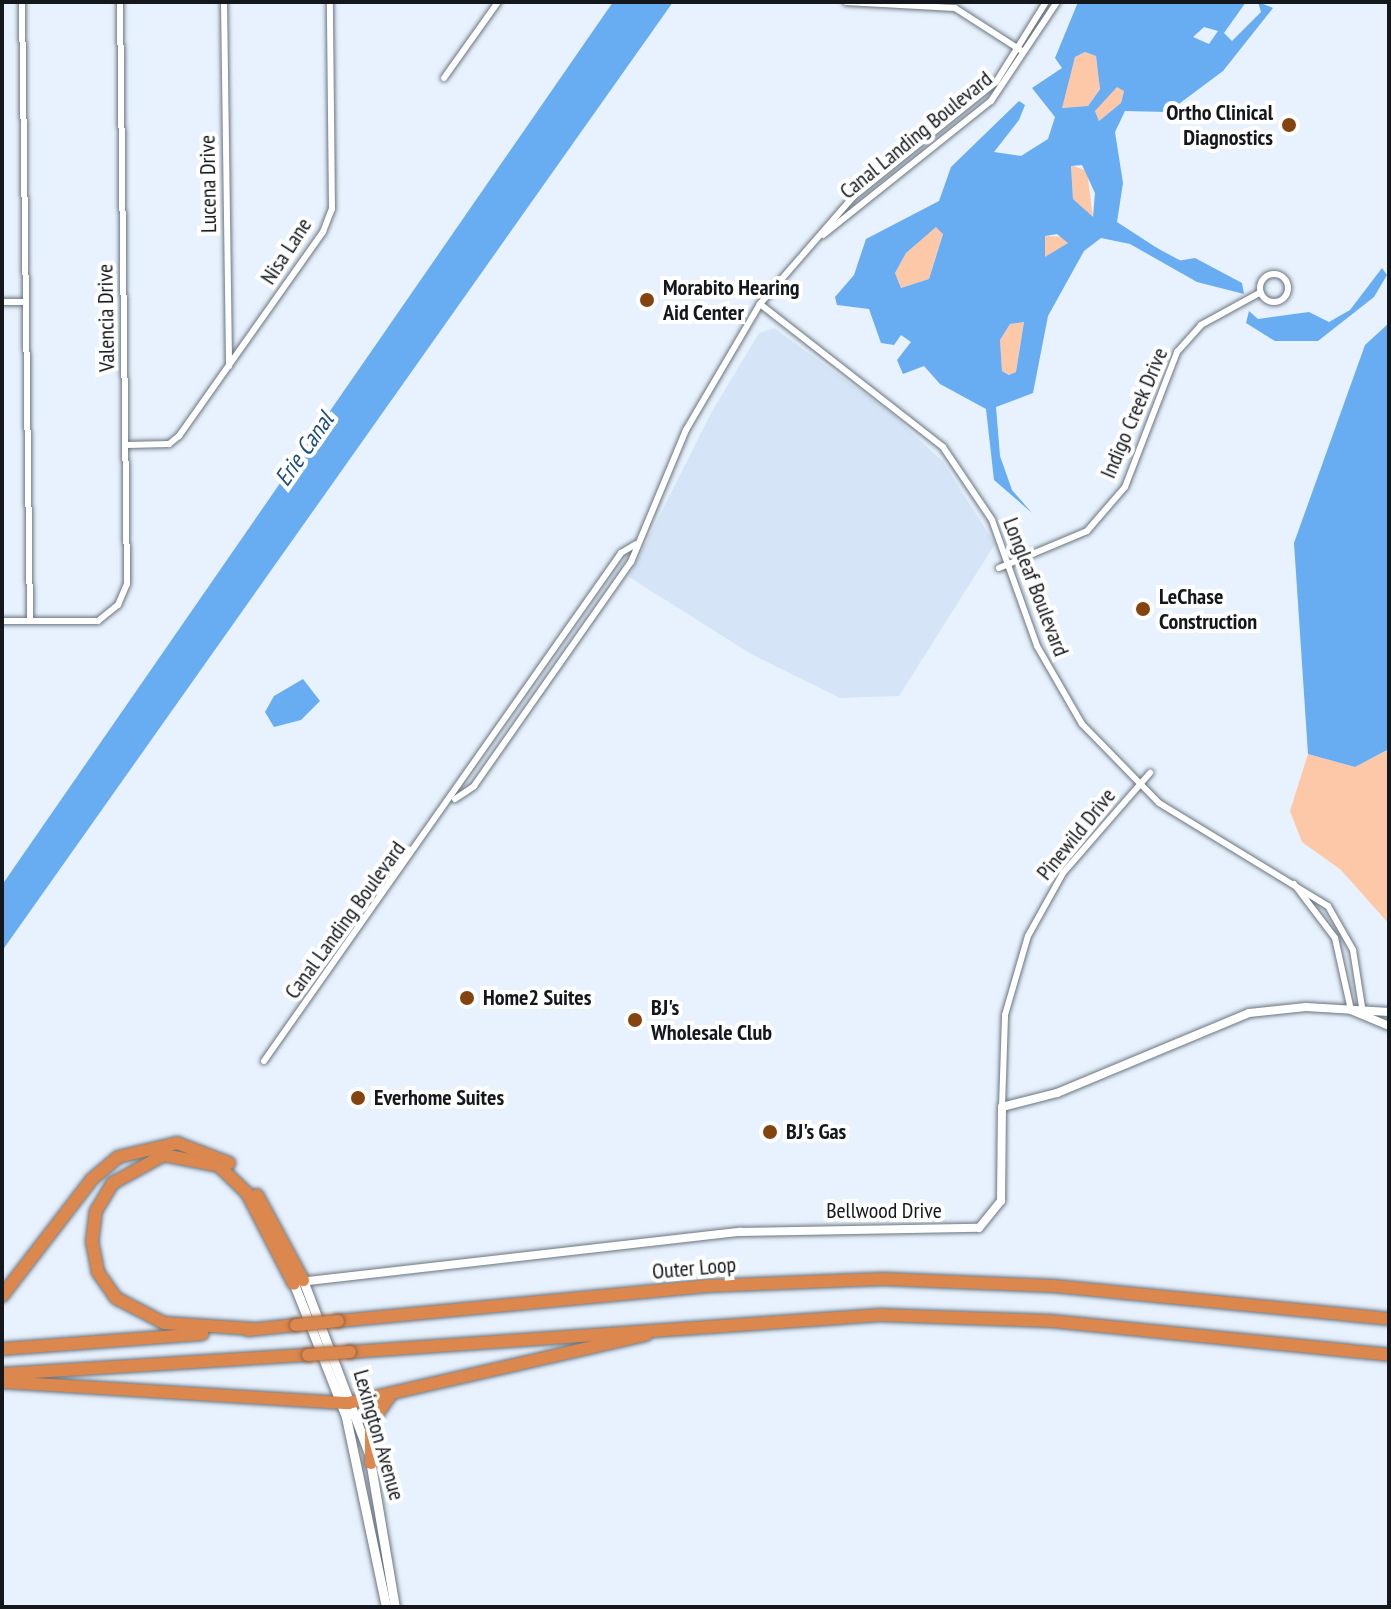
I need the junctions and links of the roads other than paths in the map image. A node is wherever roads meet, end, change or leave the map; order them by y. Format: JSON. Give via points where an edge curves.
{"nodes":[{"id":1,"x":22,"y":2,"type":"edge"},
{"id":2,"x":120,"y":2,"type":"edge"},
{"id":3,"x":224,"y":2,"type":"edge"},
{"id":4,"x":330,"y":2,"type":"edge"},
{"id":5,"x":498,"y":2,"type":"edge"},
{"id":6,"x":846,"y":2,"type":"edge"},
{"id":7,"x":1046,"y":2,"type":"edge"},
{"id":8,"x":1057,"y":2,"type":"edge"},
{"id":9,"x":1020,"y":50,"type":"junction"},
{"id":10,"x":1028,"y":56,"type":"junction"},
{"id":11,"x":444,"y":78,"type":"dead end"},
{"id":12,"x":811,"y":245,"type":"junction"},
{"id":13,"x":1261,"y":292,"type":"junction"},
{"id":14,"x":2,"y":302,"type":"edge"},
{"id":15,"x":25,"y":302,"type":"junction"},
{"id":16,"x":760,"y":304,"type":"junction"},
{"id":17,"x":229,"y":366,"type":"junction"},
{"id":18,"x":126,"y":445,"type":"junction"},
{"id":19,"x":636,"y":544,"type":"junction"},
{"id":20,"x":1010,"y":564,"type":"junction"},
{"id":21,"x":999,"y":568,"type":"dead end"},
{"id":22,"x":2,"y":621,"type":"edge"},
{"id":23,"x":30,"y":621,"type":"junction"},
{"id":24,"x":1150,"y":773,"type":"dead end"},
{"id":25,"x":1139,"y":786,"type":"junction"},
{"id":26,"x":455,"y":799,"type":"junction"},
{"id":27,"x":1282,"y":875,"type":"junction"},
{"id":28,"x":1363,"y":1008,"type":"junction"},
{"id":29,"x":1351,"y":1010,"type":"junction"},
{"id":30,"x":1389,"y":1012,"type":"edge"},
{"id":31,"x":1362,"y":1018,"type":"junction"},
{"id":32,"x":1389,"y":1026,"type":"edge"},
{"id":33,"x":264,"y":1061,"type":"dead end"},
{"id":34,"x":1002,"y":1107,"type":"junction"},
{"id":35,"x":299,"y":1282,"type":"junction"},
{"id":36,"x":2,"y":1296,"type":"edge"},
{"id":37,"x":1389,"y":1316,"type":"edge"},
{"id":38,"x":711,"y":1323,"type":"junction"},
{"id":39,"x":254,"y":1329,"type":"junction"},
{"id":40,"x":2,"y":1349,"type":"edge"},
{"id":41,"x":1389,"y":1355,"type":"edge"},
{"id":42,"x":2,"y":1374,"type":"edge"},
{"id":43,"x":2,"y":1382,"type":"edge"},
{"id":44,"x":397,"y":1391,"type":"junction"},
{"id":45,"x":348,"y":1402,"type":"junction"},
{"id":46,"x":371,"y":1463,"type":"junction"},
{"id":47,"x":386,"y":1607,"type":"edge"},
{"id":48,"x":395,"y":1607,"type":"edge"}],
"edges":[{"from":1,"to":15,"type":"street"},
{"from":2,"to":18,"type":"street","name":"Valencia Drive"},
{"from":3,"to":17,"type":"street","name":"Lucena Drive"},
{"from":4,"to":17,"type":"street","name":"Nisa Lane","via":[[332,209]]},
{"from":5,"to":11,"type":"street"},
{"from":6,"to":9,"type":"street","via":[[955,8]]},
{"from":7,"to":9,"type":"street","name":"Canal Landing Boulevard"},
{"from":8,"to":10,"type":"street","name":"Canal Landing Boulevard"},
{"from":9,"to":10,"type":"street"},
{"from":9,"to":12,"type":"street","name":"Canal Landing Boulevard","via":[[979,100],[854,196]]},
{"from":10,"to":12,"type":"street","name":"Canal Landing Boulevard","via":[[991,101]]},
{"from":12,"to":16,"type":"street","name":"Canal Landing Boulevard"},
{"from":13,"to":13,"type":"street","name":"Indigo Creek Drive","via":[[1280,301],[1288,284],[1270,274]]},
{"from":13,"to":20,"type":"street","name":"Indigo Creek Drive","via":[[1201,325],[1177,352],[1133,471],[1107,509],[1070,542]]},
{"from":14,"to":15,"type":"street"},
{"from":15,"to":23,"type":"street"},
{"from":16,"to":19,"type":"street","name":"Canal Landing Boulevard","via":[[697,407]]},
{"from":16,"to":20,"type":"street","name":"Longleaf Boulevard","via":[[943,447],[992,520]]},
{"from":17,"to":18,"type":"street","name":"Nisa Lane","via":[[169,444]]},
{"from":18,"to":23,"type":"street","name":"Valencia Drive","via":[[127,584],[118,605],[98,621]]},
{"from":19,"to":26,"type":"street","name":"Canal Landing Boulevard","via":[[605,577]]},
{"from":19,"to":26,"type":"street","name":"Canal Landing Boulevard","via":[[631,562],[474,786]]},
{"from":20,"to":21,"type":"street","name":"Indigo Creek Drive"},
{"from":20,"to":25,"type":"street","name":"Longleaf Boulevard","via":[[1059,689]]},
{"from":22,"to":23,"type":"street"},
{"from":24,"to":25,"type":"street","name":"Pinewild Drive"},
{"from":25,"to":27,"type":"street","name":"Longleaf Boulevard"},
{"from":25,"to":34,"type":"street","name":"Pinewild Drive","via":[[1063,873],[1028,936],[1004,1023]]},
{"from":26,"to":33,"type":"street","name":"Canal Landing Boulevard"},
{"from":27,"to":28,"type":"street","name":"Longleaf Boulevard","via":[[1319,898],[1341,924],[1357,962]]},
{"from":27,"to":29,"type":"street","name":"Longleaf Boulevard","via":[[1335,938]]},
{"from":28,"to":29,"type":"street"},
{"from":28,"to":30,"type":"street"},
{"from":28,"to":31,"type":"street","name":"Longleaf Boulevard"},
{"from":29,"to":31,"type":"street"},
{"from":29,"to":34,"type":"street","via":[[1295,1007],[1239,1016],[1057,1093]]},
{"from":31,"to":32,"type":"street"},
{"from":34,"to":35,"type":"street","name":"Bellwood Drive","via":[[1000,1207],[976,1228],[740,1232]]},
{"from":35,"to":36,"type":"highway","via":[[241,1174],[204,1149],[166,1143],[128,1152],[100,1170]]},
{"from":35,"to":39,"type":"highway","via":[[250,1197],[219,1166],[164,1155],[113,1183],[98,1207],[92,1242],[98,1272],[116,1298],[164,1323]]},
{"from":35,"to":45,"type":"main road","name":"Lexington Avenue"},
{"from":37,"to":39,"type":"highway","name":"Outer Loop","bridge":true,"via":[[1026,1283],[855,1279]]},
{"from":38,"to":41,"type":"highway","via":[[981,1317]]},
{"from":38,"to":42,"type":"highway","bridge":true},
{"from":38,"to":44,"type":"highway"},
{"from":39,"to":40,"type":"highway","name":"Outer Loop"},
{"from":43,"to":45,"type":"highway"},
{"from":44,"to":45,"type":"highway"},
{"from":44,"to":46,"type":"highway","via":[[373,1416]]},
{"from":45,"to":46,"type":"main road","name":"Lexington Avenue"},
{"from":45,"to":47,"type":"main road","name":"Lexington Avenue"},
{"from":46,"to":48,"type":"main road","name":"Lexington Avenue"}]}
